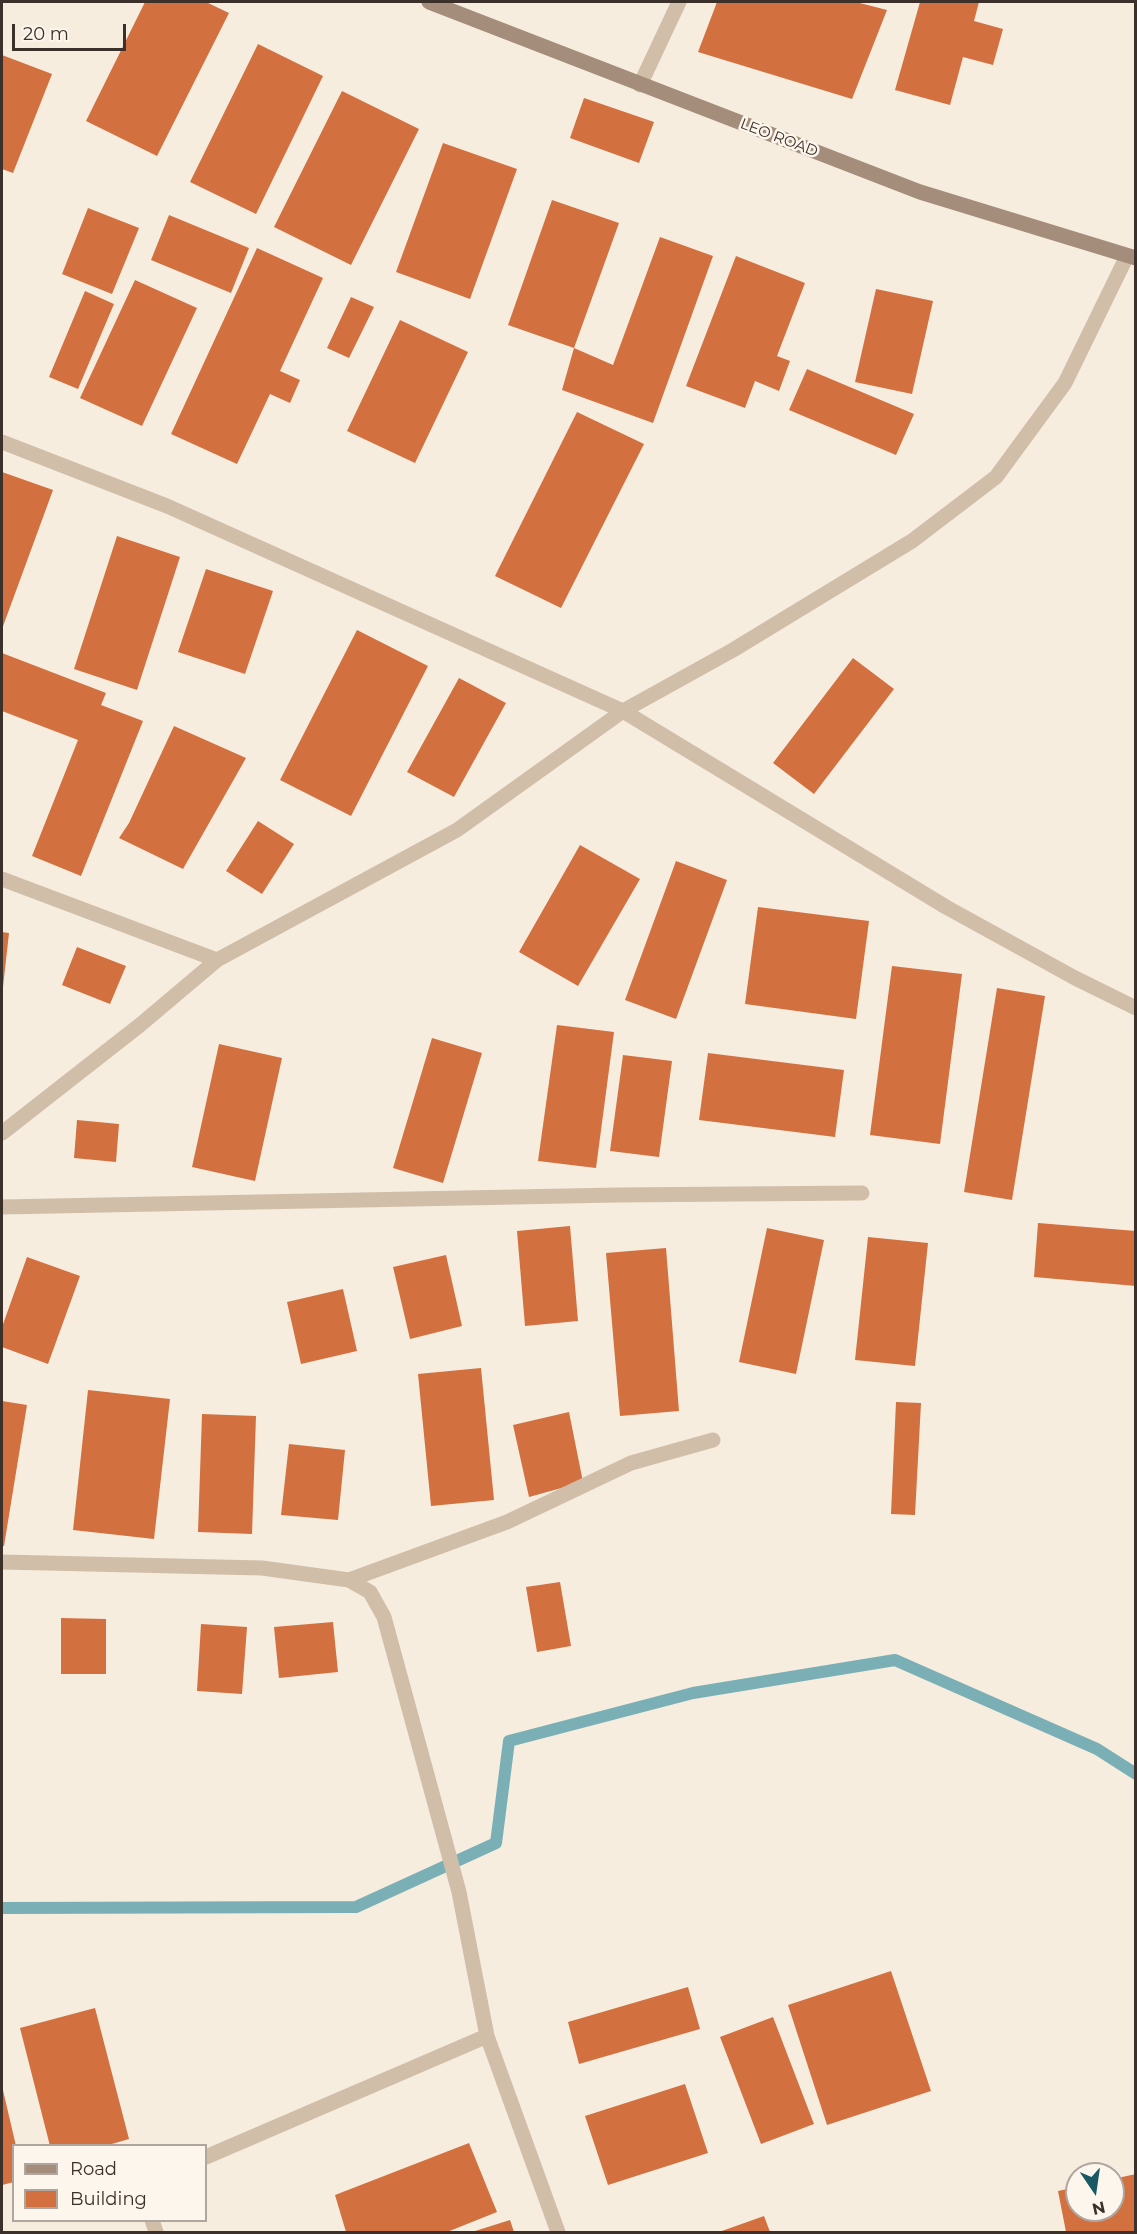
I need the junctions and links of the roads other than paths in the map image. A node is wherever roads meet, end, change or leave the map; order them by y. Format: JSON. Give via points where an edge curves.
{"nodes":[{"id":1,"x":429,"y":2,"type":"edge"},
{"id":2,"x":679,"y":2,"type":"edge"},
{"id":3,"x":640,"y":85,"type":"junction"},
{"id":4,"x":1131,"y":257,"type":"edge"},
{"id":5,"x":2,"y":442,"type":"edge"},
{"id":6,"x":623,"y":711,"type":"junction"},
{"id":7,"x":2,"y":879,"type":"edge"},
{"id":8,"x":217,"y":960,"type":"junction"},
{"id":9,"x":1136,"y":1008,"type":"edge"},
{"id":10,"x":2,"y":1133,"type":"edge"},
{"id":11,"x":862,"y":1193,"type":"dead end"},
{"id":12,"x":2,"y":1208,"type":"edge"},
{"id":13,"x":713,"y":1440,"type":"dead end"},
{"id":14,"x":2,"y":1562,"type":"edge"},
{"id":15,"x":349,"y":1580,"type":"junction"},
{"id":16,"x":487,"y":2036,"type":"junction"},
{"id":17,"x":207,"y":2157,"type":"edge"},
{"id":18,"x":558,"y":2232,"type":"edge"}],
"edges":[{"from":1,"to":3,"type":"street","name":"LEO ROAD"},
{"from":2,"to":3,"type":"street"},
{"from":3,"to":4,"type":"street","name":"LEO ROAD","via":[[920,192]]},
{"from":4,"to":6,"type":"street","via":[[1065,383],[996,477],[912,541],[733,650]]},
{"from":5,"to":6,"type":"street","via":[[167,506]]},
{"from":6,"to":8,"type":"street","via":[[457,830]]},
{"from":6,"to":9,"type":"street","via":[[946,907]]},
{"from":7,"to":8,"type":"street"},
{"from":8,"to":10,"type":"street"},
{"from":11,"to":12,"type":"street"},
{"from":13,"to":15,"type":"street","via":[[631,1463],[507,1522]]},
{"from":14,"to":15,"type":"street","via":[[262,1568]]},
{"from":15,"to":16,"type":"street","via":[[370,1592],[384,1617],[459,1892]]},
{"from":16,"to":17,"type":"street"},
{"from":16,"to":18,"type":"street"}]}
